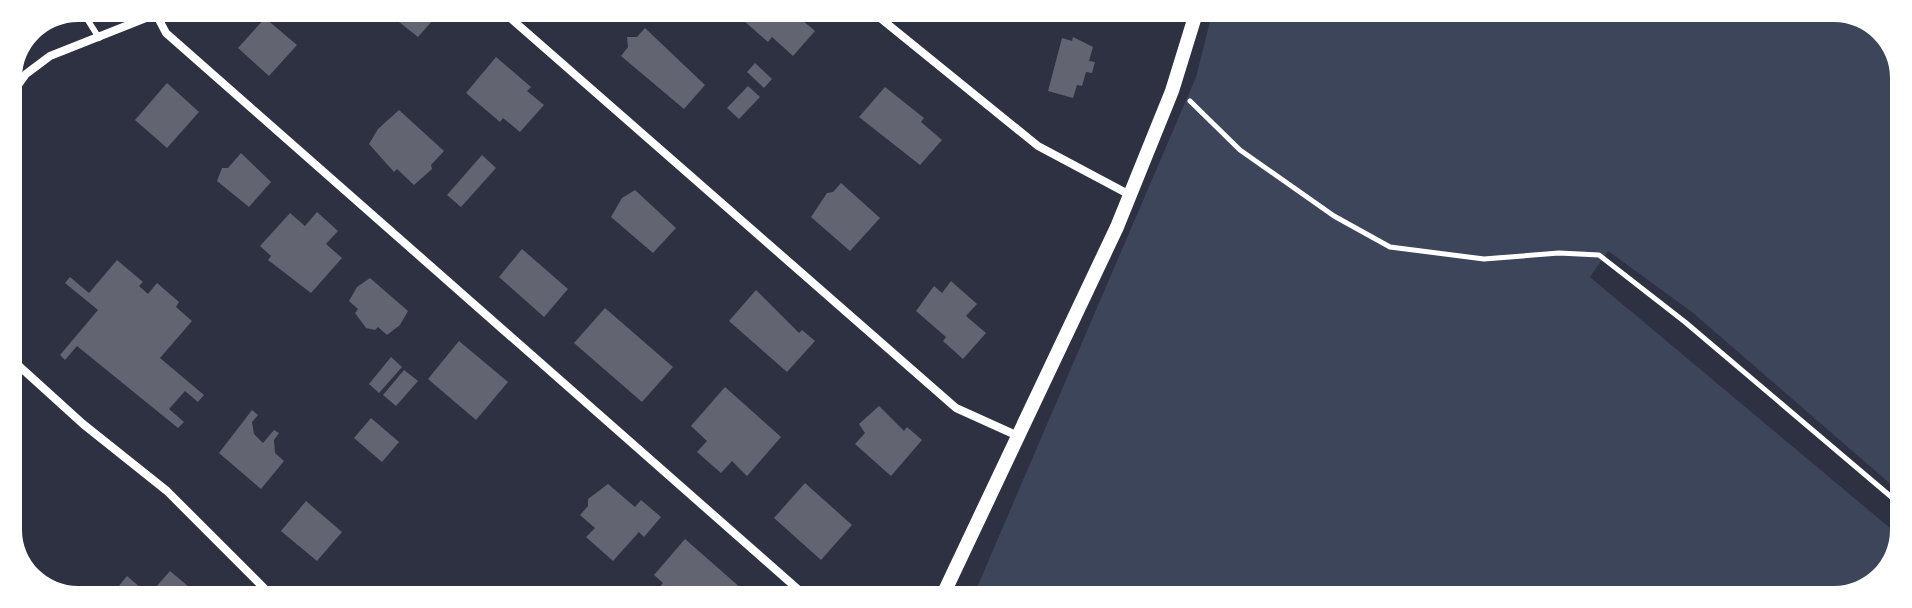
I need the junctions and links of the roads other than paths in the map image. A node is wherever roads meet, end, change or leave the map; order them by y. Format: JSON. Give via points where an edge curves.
{"nodes":[{"id":1,"x":89,"y":22,"type":"edge"},
{"id":2,"x":137,"y":22,"type":"edge"},
{"id":3,"x":160,"y":22,"type":"edge"},
{"id":4,"x":515,"y":22,"type":"edge"},
{"id":5,"x":885,"y":22,"type":"edge"},
{"id":6,"x":1193,"y":22,"type":"edge"},
{"id":7,"x":99,"y":38,"type":"junction"},
{"id":8,"x":22,"y":80,"type":"edge"},
{"id":9,"x":1130,"y":195,"type":"junction"},
{"id":10,"x":22,"y":369,"type":"edge"},
{"id":11,"x":1018,"y":436,"type":"junction"},
{"id":12,"x":262,"y":586,"type":"edge"},
{"id":13,"x":794,"y":586,"type":"edge"},
{"id":14,"x":947,"y":586,"type":"edge"}],
"edges":[{"from":1,"to":7,"type":"lane"},
{"from":2,"to":7,"type":"street"},
{"from":3,"to":13,"type":"street","via":[[166,33]]},
{"from":4,"to":11,"type":"street","via":[[956,408]]},
{"from":5,"to":9,"type":"street","via":[[1038,146]]},
{"from":6,"to":9,"type":"street"},
{"from":7,"to":8,"type":"street","via":[[50,56]]},
{"from":9,"to":11,"type":"street"},
{"from":10,"to":12,"type":"street","via":[[167,491]]},
{"from":11,"to":14,"type":"street"}]}
